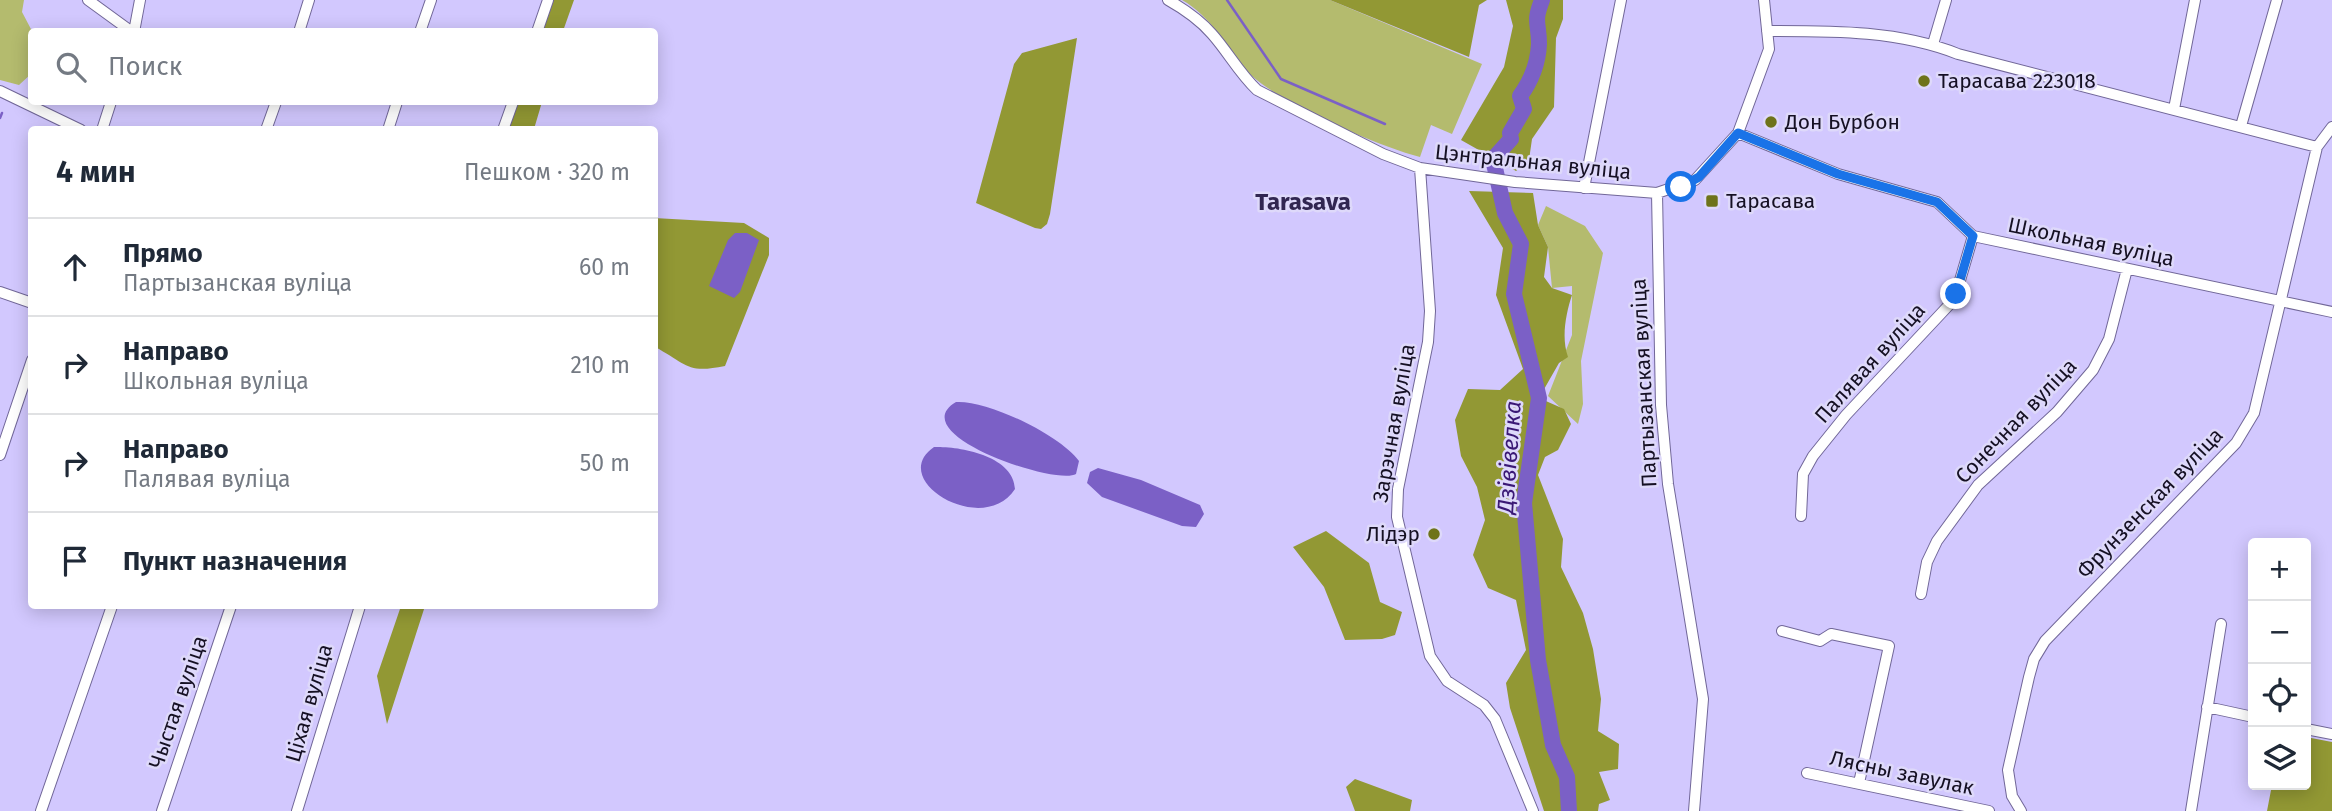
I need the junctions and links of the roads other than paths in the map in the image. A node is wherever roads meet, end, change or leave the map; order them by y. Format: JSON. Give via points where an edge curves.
{"nodes":[{"id":1,"x":88,"y":0,"type":"edge"},
{"id":2,"x":140,"y":0,"type":"edge"},
{"id":3,"x":309,"y":0,"type":"edge"},
{"id":4,"x":431,"y":0,"type":"edge"},
{"id":5,"x":548,"y":0,"type":"edge"},
{"id":6,"x":1168,"y":0,"type":"edge"},
{"id":7,"x":1621,"y":0,"type":"edge"},
{"id":8,"x":1764,"y":0,"type":"edge"},
{"id":9,"x":1946,"y":0,"type":"edge"},
{"id":10,"x":2195,"y":0,"type":"edge"},
{"id":11,"x":2277,"y":0,"type":"edge"},
{"id":12,"x":127,"y":28,"type":"edge"},
{"id":13,"x":134,"y":28,"type":"edge"},
{"id":14,"x":300,"y":28,"type":"edge"},
{"id":15,"x":421,"y":28,"type":"edge"},
{"id":16,"x":538,"y":28,"type":"edge"},
{"id":17,"x":1767,"y":31,"type":"junction"},
{"id":18,"x":1933,"y":44,"type":"junction"},
{"id":19,"x":0,"y":91,"type":"edge"},
{"id":20,"x":28,"y":104,"type":"edge"},
{"id":21,"x":29,"y":105,"type":"edge"},
{"id":22,"x":110,"y":105,"type":"edge"},
{"id":23,"x":275,"y":105,"type":"edge"},
{"id":24,"x":396,"y":105,"type":"edge"},
{"id":25,"x":512,"y":105,"type":"edge"},
{"id":26,"x":2174,"y":109,"type":"junction"},
{"id":27,"x":73,"y":126,"type":"edge"},
{"id":28,"x":103,"y":126,"type":"edge"},
{"id":29,"x":267,"y":126,"type":"edge"},
{"id":30,"x":389,"y":126,"type":"edge"},
{"id":31,"x":504,"y":126,"type":"edge"},
{"id":32,"x":2241,"y":126,"type":"junction"},
{"id":33,"x":2332,"y":127,"type":"edge"},
{"id":34,"x":1738,"y":133,"type":"junction"},
{"id":35,"x":2317,"y":147,"type":"junction"},
{"id":36,"x":1420,"y":168,"type":"junction"},
{"id":37,"x":1584,"y":188,"type":"junction"},
{"id":38,"x":1657,"y":193,"type":"junction"},
{"id":39,"x":1973,"y":236,"type":"junction"},
{"id":40,"x":2127,"y":269,"type":"junction"},
{"id":41,"x":0,"y":292,"type":"edge"},
{"id":42,"x":28,"y":302,"type":"edge"},
{"id":43,"x":2278,"y":302,"type":"junction"},
{"id":44,"x":2332,"y":312,"type":"edge"},
{"id":45,"x":28,"y":372,"type":"edge"},
{"id":46,"x":0,"y":455,"type":"edge"},
{"id":47,"x":1801,"y":516,"type":"dead end"},
{"id":48,"x":1922,"y":594,"type":"dead end"},
{"id":49,"x":111,"y":609,"type":"edge"},
{"id":50,"x":230,"y":609,"type":"edge"},
{"id":51,"x":359,"y":609,"type":"edge"},
{"id":52,"x":2221,"y":624,"type":"dead end"},
{"id":53,"x":1782,"y":631,"type":"dead end"},
{"id":54,"x":2207,"y":707,"type":"junction"},
{"id":55,"x":2248,"y":716,"type":"edge"},
{"id":56,"x":2311,"y":730,"type":"edge"},
{"id":57,"x":2332,"y":734,"type":"edge"},
{"id":58,"x":1807,"y":773,"type":"dead end"},
{"id":59,"x":1859,"y":783,"type":"junction"},
{"id":60,"x":41,"y":811,"type":"edge"},
{"id":61,"x":162,"y":811,"type":"edge"},
{"id":62,"x":297,"y":811,"type":"edge"},
{"id":63,"x":1534,"y":811,"type":"edge"},
{"id":64,"x":1694,"y":811,"type":"edge"},
{"id":65,"x":1989,"y":811,"type":"edge"},
{"id":66,"x":2021,"y":811,"type":"edge"},
{"id":67,"x":2191,"y":811,"type":"edge"}],
"edges":[{"from":1,"to":12,"type":"street"},
{"from":2,"to":13,"type":"street"},
{"from":3,"to":14,"type":"street"},
{"from":4,"to":15,"type":"street"},
{"from":5,"to":16,"type":"street"},
{"from":6,"to":36,"type":"street","name":"Цэнтральная вуліца","via":[[1200,22],[1245,79],[1270,99]]},
{"from":7,"to":37,"type":"street"},
{"from":8,"to":17,"type":"street"},
{"from":9,"to":18,"type":"street"},
{"from":10,"to":26,"type":"street"},
{"from":11,"to":32,"type":"street"},
{"from":17,"to":18,"type":"street","via":[[1872,34]]},
{"from":17,"to":34,"type":"street","via":[[1769,49]]},
{"from":18,"to":26,"type":"street"},
{"from":19,"to":20,"type":"street"},
{"from":21,"to":27,"type":"street"},
{"from":22,"to":28,"type":"street"},
{"from":23,"to":29,"type":"street"},
{"from":24,"to":30,"type":"street"},
{"from":25,"to":31,"type":"street"},
{"from":26,"to":32,"type":"street"},
{"from":32,"to":35,"type":"street"},
{"from":33,"to":35,"type":"street","name":"Фрунзенская вуліца"},
{"from":34,"to":38,"type":"street","via":[[1695,180]]},
{"from":34,"to":39,"type":"street","via":[[1838,174],[1937,202]]},
{"from":35,"to":43,"type":"street","name":"Фрунзенская вуліца"},
{"from":36,"to":37,"type":"street","name":"Цэнтральная вуліца","via":[[1481,179]]},
{"from":36,"to":63,"type":"street","name":"Зарэчная вуліца","via":[[1428,342],[1398,489],[1397,517],[1430,656],[1447,681],[1485,705],[1495,719]]},
{"from":37,"to":38,"type":"street","name":"Цэнтральная вуліца"},
{"from":38,"to":64,"type":"street","name":"Партызанская вуліца","via":[[1661,393],[1668,484],[1703,698]]},
{"from":39,"to":40,"type":"street","name":"Школьная вуліца"},
{"from":39,"to":47,"type":"street","name":"Палявая вуліца","via":[[1949,304],[1813,456],[1803,474]]},
{"from":40,"to":43,"type":"street","name":"Школьная вуліца"},
{"from":40,"to":48,"type":"street","name":"Сонечная вуліца","via":[[2109,340],[2093,370],[2057,412],[1978,485],[1937,541],[1927,562]]},
{"from":41,"to":42,"type":"street"},
{"from":43,"to":44,"type":"street","name":"Школьная вуліца"},
{"from":43,"to":66,"type":"street","name":"Фрунзенская вуліца","via":[[2254,413],[2242,434],[2045,641],[2034,659],[2007,780]]},
{"from":45,"to":46,"type":"street"},
{"from":49,"to":60,"type":"street"},
{"from":50,"to":61,"type":"street","name":"Чыстая вуліца"},
{"from":51,"to":62,"type":"street","name":"Ціхая вуліца"},
{"from":52,"to":54,"type":"street"},
{"from":53,"to":59,"type":"street","via":[[1820,641],[1831,634],[1889,646]]},
{"from":54,"to":55,"type":"street"},
{"from":54,"to":67,"type":"street"},
{"from":56,"to":57,"type":"street"},
{"from":58,"to":59,"type":"street","name":"Лясны завулак"},
{"from":59,"to":65,"type":"street","name":"Лясны завулак"}]}
